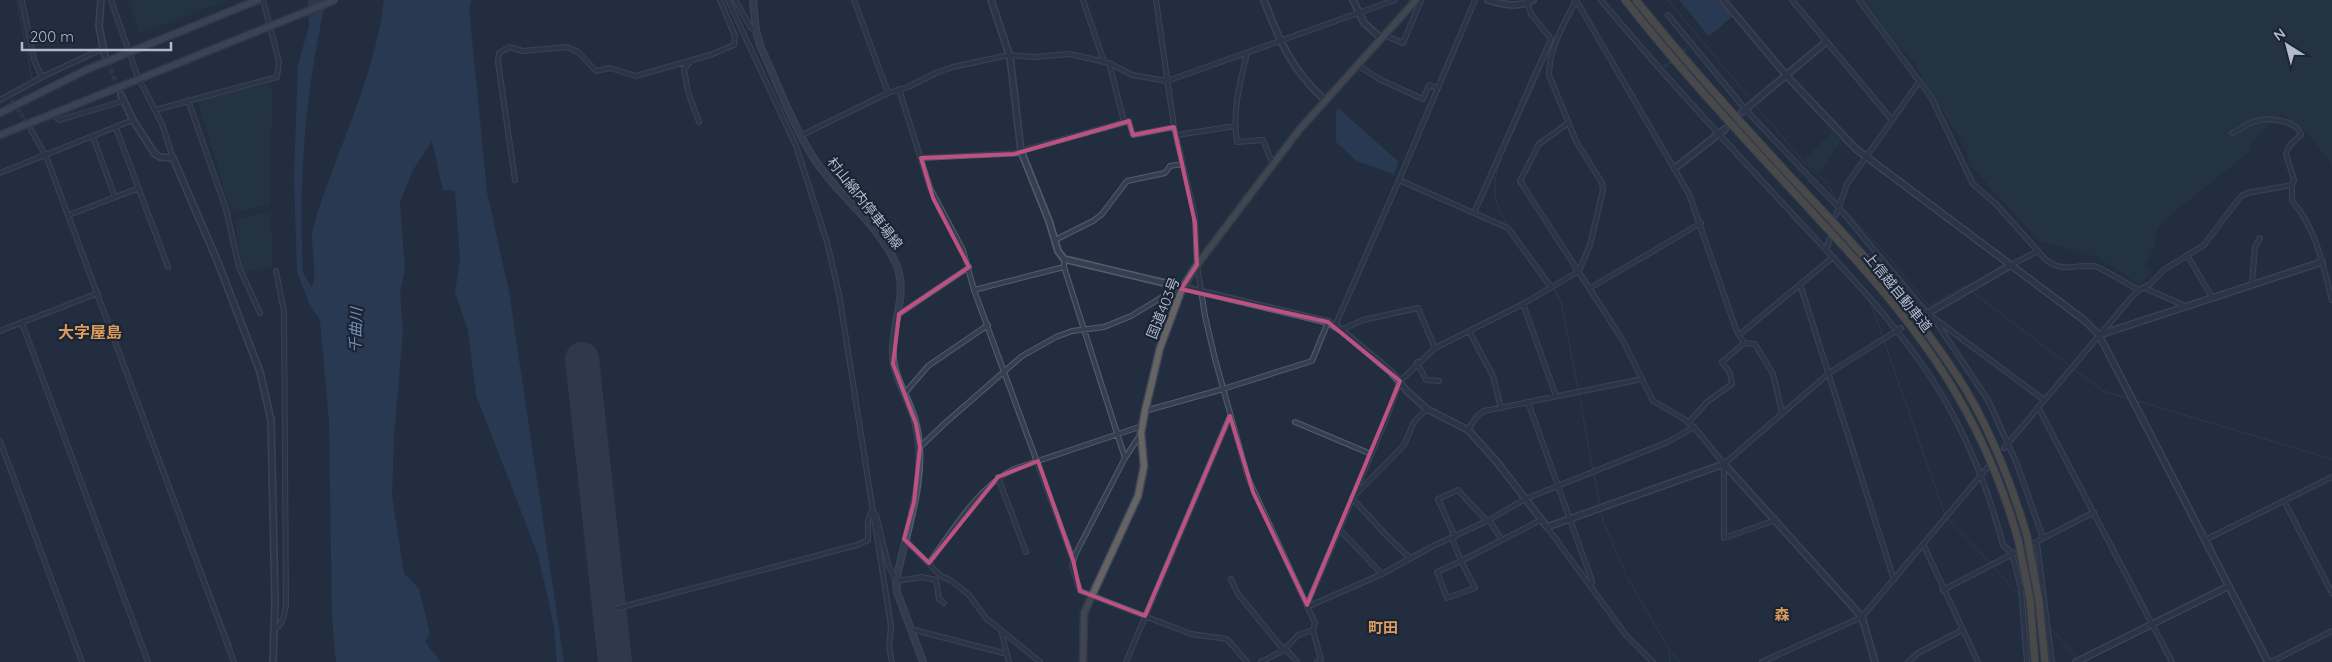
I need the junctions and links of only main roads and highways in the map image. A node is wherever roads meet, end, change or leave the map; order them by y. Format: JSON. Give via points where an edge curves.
{"nodes":[{"id":1,"x":258,"y":0,"type":"edge"},
{"id":2,"x":335,"y":0,"type":"edge"},
{"id":3,"x":753,"y":0,"type":"edge"},
{"id":4,"x":1416,"y":0,"type":"edge"},
{"id":5,"x":1625,"y":0,"type":"edge"},
{"id":6,"x":1636,"y":0,"type":"edge"},
{"id":7,"x":0,"y":113,"type":"edge"},
{"id":8,"x":0,"y":135,"type":"edge"},
{"id":9,"x":924,"y":662,"type":"edge"},
{"id":10,"x":1083,"y":662,"type":"edge"},
{"id":11,"x":2035,"y":662,"type":"edge"},
{"id":12,"x":2045,"y":662,"type":"edge"}],
"edges":[{"from":1,"to":7,"type":"main road","via":[[62,81]]},
{"from":2,"to":8,"type":"main road","bridge":true},
{"from":3,"to":9,"type":"main road","name":"村山綿内停車場線","via":[[761,48],[813,158],[873,229],[897,266],[899,314],[892,349],[893,364],[916,424],[920,447],[914,502],[896,581],[897,592]]},
{"from":4,"to":10,"type":"highway","name":"国道403号","via":[[1325,100],[1197,264],[1182,289],[1160,348],[1145,411],[1141,433],[1144,466],[1138,496],[1084,613]]},
{"from":5,"to":11,"type":"highway","name":"上信越自動車道","bridge":true,"via":[[1702,92],[1860,265],[1927,348],[1958,396],[2000,483],[2018,539],[2030,600]]},
{"from":6,"to":12,"type":"highway","name":"上信越自動車道","bridge":true,"via":[[1708,86],[1867,259],[1930,336],[1966,391],[1993,441],[2027,536],[2040,601]]}]}
